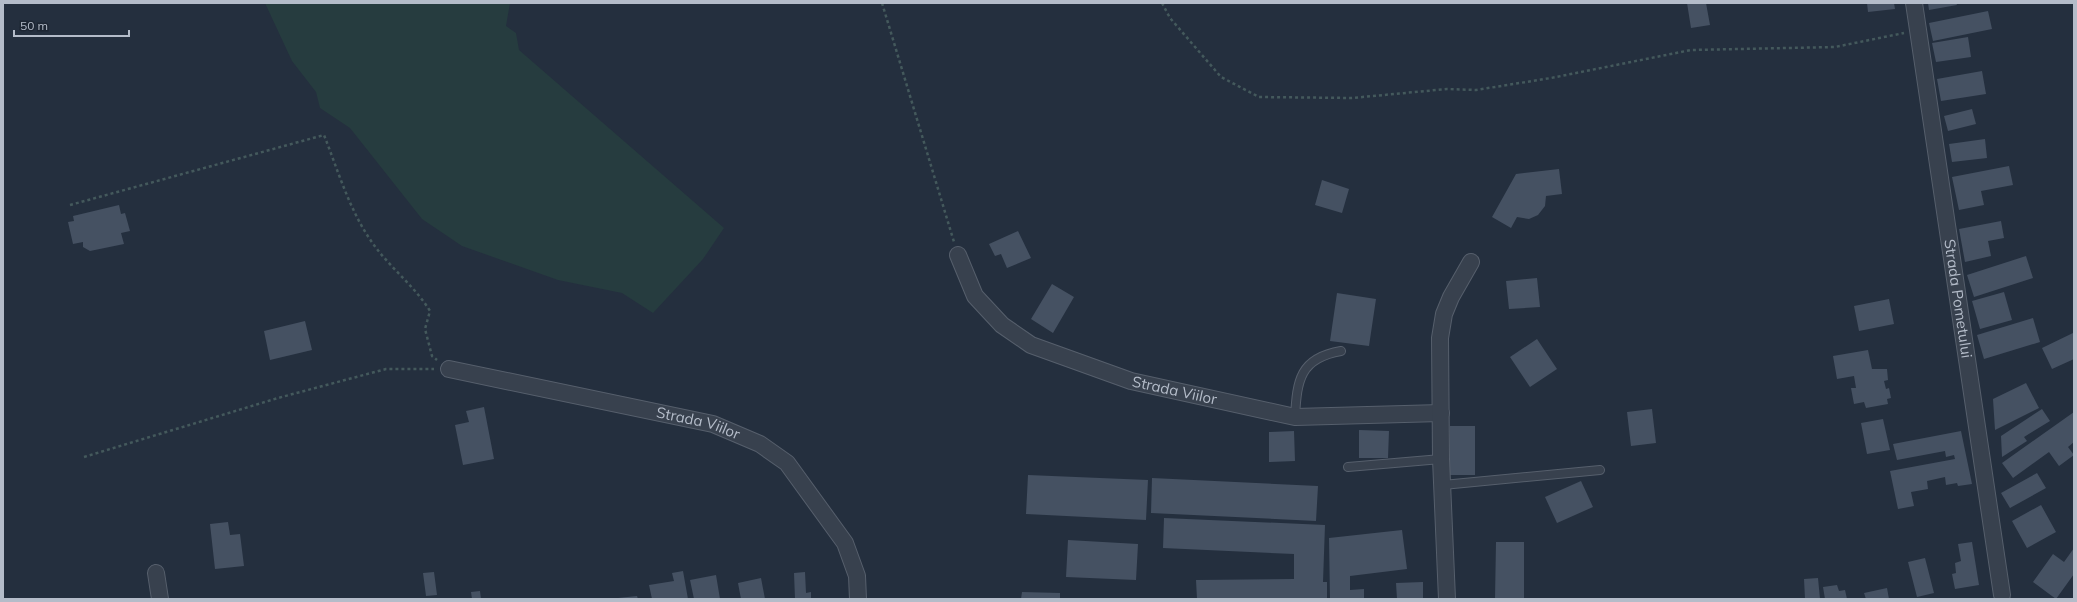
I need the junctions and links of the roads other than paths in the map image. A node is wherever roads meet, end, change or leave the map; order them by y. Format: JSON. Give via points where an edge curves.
{"nodes":[{"id":1,"x":1914,"y":3,"type":"edge"},
{"id":2,"x":958,"y":255,"type":"road end"},
{"id":3,"x":1471,"y":262,"type":"dead end"},
{"id":4,"x":1341,"y":351,"type":"dead end"},
{"id":5,"x":449,"y":369,"type":"road end"},
{"id":6,"x":1441,"y":413,"type":"junction"},
{"id":7,"x":1295,"y":417,"type":"junction"},
{"id":8,"x":1441,"y":459,"type":"junction"},
{"id":9,"x":1348,"y":467,"type":"dead end"},
{"id":10,"x":1600,"y":470,"type":"dead end"},
{"id":11,"x":1443,"y":485,"type":"junction"},
{"id":12,"x":156,"y":573,"type":"dead end"},
{"id":13,"x":2000,"y":598,"type":"edge"},
{"id":14,"x":160,"y":599,"type":"edge"},
{"id":15,"x":858,"y":599,"type":"edge"},
{"id":16,"x":1447,"y":599,"type":"edge"}],
"edges":[{"from":1,"to":13,"type":"street","name":"Strada Pometului"},
{"from":2,"to":7,"type":"street","name":"Strada Viilor","via":[[975,296],[1002,325],[1031,345],[1131,382]]},
{"from":3,"to":6,"type":"street","via":[[1444,314],[1440,338]]},
{"from":4,"to":7,"type":"lane","via":[[1325,354],[1307,368],[1299,380]]},
{"from":5,"to":15,"type":"street","name":"Strada Viilor","via":[[713,424],[760,444],[787,462],[845,543],[857,576]]},
{"from":6,"to":7,"type":"street","name":"Strada Viilor"},
{"from":6,"to":8,"type":"street"},
{"from":8,"to":9,"type":"lane"},
{"from":8,"to":11,"type":"street"},
{"from":10,"to":11,"type":"lane"},
{"from":11,"to":16,"type":"street"},
{"from":12,"to":14,"type":"street"}]}
